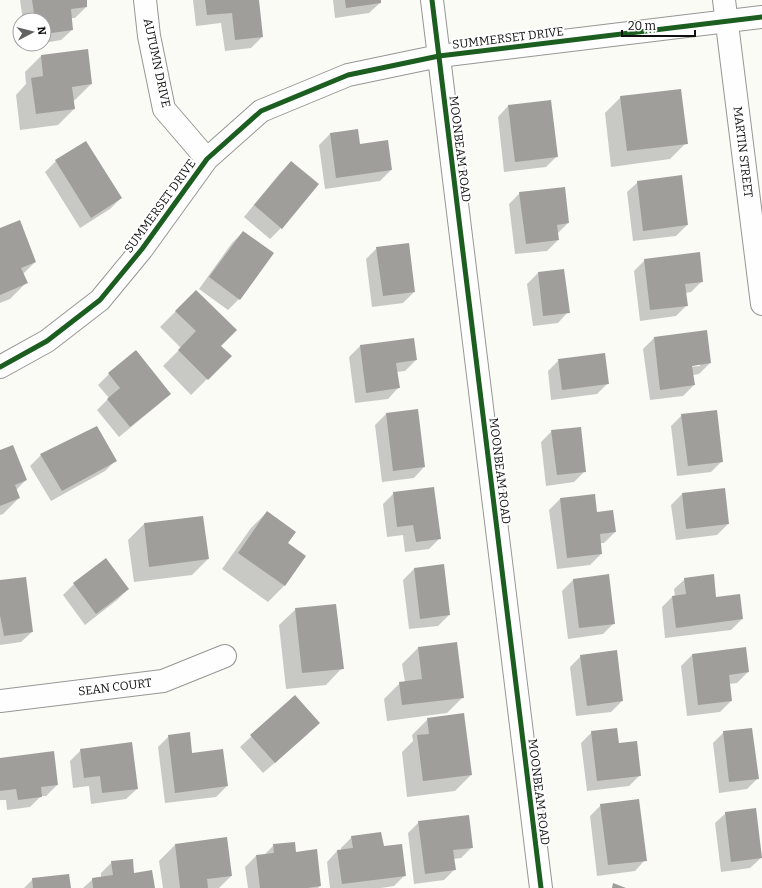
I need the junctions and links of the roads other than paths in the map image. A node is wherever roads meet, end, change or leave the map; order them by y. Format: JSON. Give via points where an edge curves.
{"nodes":[{"id":1,"x":145,"y":0,"type":"edge"},
{"id":2,"x":432,"y":0,"type":"edge"},
{"id":3,"x":726,"y":10,"type":"edge"},
{"id":4,"x":762,"y":17,"type":"edge"},
{"id":5,"x":439,"y":56,"type":"junction"},
{"id":6,"x":207,"y":160,"type":"junction"},
{"id":7,"x":762,"y":304,"type":"edge"},
{"id":8,"x":0,"y":367,"type":"edge"},
{"id":9,"x":225,"y":656,"type":"dead end"},
{"id":10,"x":0,"y":701,"type":"edge"},
{"id":11,"x":541,"y":888,"type":"edge"}],
"edges":[{"from":1,"to":6,"type":"street","name":"AUTUMN DRIVE","via":[[149,36],[164,109]]},
{"from":2,"to":5,"type":"street","name":"MOONBEAM ROAD"},
{"from":3,"to":4,"type":"street","name":"SUMMERSET DRIVE"},
{"from":3,"to":5,"type":"street","name":"SUMMERSET DRIVE"},
{"from":3,"to":7,"type":"street","name":"MARTIN STREET"},
{"from":5,"to":6,"type":"street","name":"SUMMERSET DRIVE","via":[[348,75],[261,111]]},
{"from":5,"to":11,"type":"street","name":"MOONBEAM ROAD"},
{"from":6,"to":8,"type":"street","name":"SUMMERSET DRIVE","via":[[142,249],[100,300],[47,341]]},
{"from":9,"to":10,"type":"street","name":"SEAN COURT","via":[[163,681]]}]}
